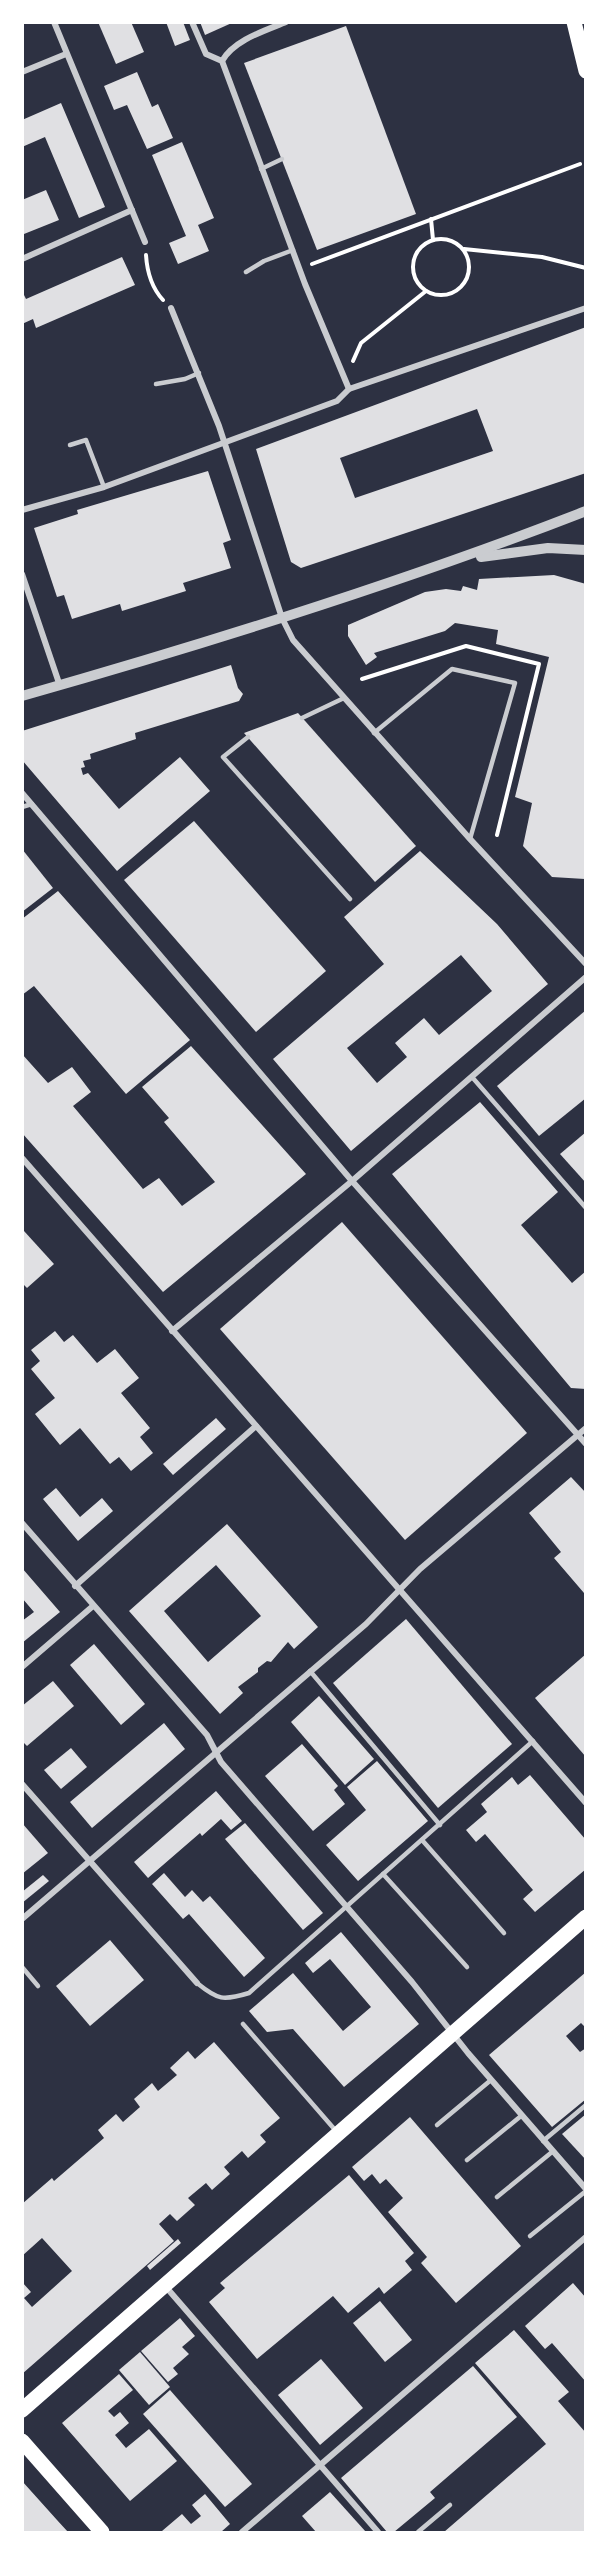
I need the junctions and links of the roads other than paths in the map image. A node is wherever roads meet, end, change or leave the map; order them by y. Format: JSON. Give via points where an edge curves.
{"nodes":[{"id":1,"x":54,"y":22,"type":"edge"},
{"id":2,"x":192,"y":22,"type":"edge"},
{"id":3,"x":286,"y":22,"type":"edge"},
{"id":4,"x":574,"y":22,"type":"edge"},
{"id":5,"x":66,"y":54,"type":"junction"},
{"id":6,"x":222,"y":62,"type":"junction"},
{"id":7,"x":585,"y":71,"type":"edge"},
{"id":8,"x":22,"y":72,"type":"edge"},
{"id":9,"x":282,"y":159,"type":"dead end"},
{"id":10,"x":261,"y":169,"type":"junction"},
{"id":11,"x":132,"y":210,"type":"junction"},
{"id":12,"x":145,"y":242,"type":"road end"},
{"id":13,"x":292,"y":250,"type":"junction"},
{"id":14,"x":22,"y":259,"type":"edge"},
{"id":15,"x":246,"y":272,"type":"dead end"},
{"id":16,"x":171,"y":308,"type":"road end"},
{"id":17,"x":585,"y":308,"type":"edge"},
{"id":18,"x":199,"y":373,"type":"junction"},
{"id":19,"x":156,"y":384,"type":"dead end"},
{"id":20,"x":349,"y":389,"type":"junction"},
{"id":21,"x":224,"y":444,"type":"junction"},
{"id":22,"x":70,"y":445,"type":"dead end"},
{"id":23,"x":104,"y":487,"type":"junction"},
{"id":24,"x":22,"y":510,"type":"edge"},
{"id":25,"x":585,"y":511,"type":"edge"},
{"id":26,"x":585,"y":550,"type":"edge"},
{"id":27,"x":463,"y":559,"type":"junction"},
{"id":28,"x":22,"y":574,"type":"edge"},
{"id":29,"x":24,"y":583,"type":"edge"},
{"id":30,"x":282,"y":618,"type":"junction"},
{"id":31,"x":60,"y":686,"type":"junction"},
{"id":32,"x":22,"y":696,"type":"edge"},
{"id":33,"x":344,"y":698,"type":"junction"},
{"id":34,"x":302,"y":718,"type":"dead end"},
{"id":35,"x":374,"y":733,"type":"junction"},
{"id":36,"x":248,"y":737,"type":"dead end"},
{"id":37,"x":22,"y":793,"type":"edge"},
{"id":38,"x":32,"y":804,"type":"junction"},
{"id":39,"x":22,"y":807,"type":"edge"},
{"id":40,"x":470,"y":839,"type":"junction"},
{"id":41,"x":350,"y":899,"type":"dead end"},
{"id":42,"x":585,"y":964,"type":"edge"},
{"id":43,"x":585,"y":977,"type":"edge"},
{"id":44,"x":472,"y":1077,"type":"junction"},
{"id":45,"x":22,"y":1158,"type":"edge"},
{"id":46,"x":352,"y":1181,"type":"junction"},
{"id":47,"x":585,"y":1208,"type":"edge"},
{"id":48,"x":172,"y":1331,"type":"junction"},
{"id":49,"x":256,"y":1426,"type":"junction"},
{"id":50,"x":585,"y":1428,"type":"edge"},
{"id":51,"x":577,"y":1435,"type":"junction"},
{"id":52,"x":585,"y":1444,"type":"edge"},
{"id":53,"x":22,"y":1523,"type":"edge"},
{"id":54,"x":75,"y":1586,"type":"junction"},
{"id":55,"x":399,"y":1589,"type":"junction"},
{"id":56,"x":93,"y":1606,"type":"junction"},
{"id":57,"x":22,"y":1667,"type":"edge"},
{"id":58,"x":310,"y":1671,"type":"junction"},
{"id":59,"x":533,"y":1741,"type":"junction"},
{"id":60,"x":215,"y":1754,"type":"junction"},
{"id":61,"x":22,"y":1784,"type":"edge"},
{"id":62,"x":585,"y":1803,"type":"edge"},
{"id":63,"x":440,"y":1824,"type":"junction"},
{"id":64,"x":422,"y":1840,"type":"junction"},
{"id":65,"x":91,"y":1860,"type":"junction"},
{"id":66,"x":383,"y":1874,"type":"junction"},
{"id":67,"x":347,"y":1907,"type":"junction"},
{"id":68,"x":585,"y":1917,"type":"edge"},
{"id":69,"x":22,"y":1919,"type":"edge"},
{"id":70,"x":504,"y":1933,"type":"dead end"},
{"id":71,"x":22,"y":1967,"type":"edge"},
{"id":72,"x":467,"y":1967,"type":"dead end"},
{"id":73,"x":197,"y":1983,"type":"joint"},
{"id":74,"x":39,"y":1986,"type":"dead end"},
{"id":75,"x":243,"y":2025,"type":"dead end"},
{"id":76,"x":453,"y":2034,"type":"junction"},
{"id":77,"x":491,"y":2080,"type":"junction"},
{"id":78,"x":585,"y":2105,"type":"edge"},
{"id":79,"x":521,"y":2116,"type":"junction"},
{"id":80,"x":437,"y":2125,"type":"dead end"},
{"id":81,"x":340,"y":2134,"type":"junction"},
{"id":82,"x":543,"y":2141,"type":"junction"},
{"id":83,"x":552,"y":2152,"type":"junction"},
{"id":84,"x":467,"y":2160,"type":"dead end"},
{"id":85,"x":585,"y":2190,"type":"edge"},
{"id":86,"x":497,"y":2197,"type":"dead end"},
{"id":87,"x":530,"y":2236,"type":"dead end"},
{"id":88,"x":585,"y":2237,"type":"edge"},
{"id":89,"x":166,"y":2287,"type":"junction"},
{"id":90,"x":22,"y":2410,"type":"edge"},
{"id":91,"x":22,"y":2441,"type":"edge"},
{"id":92,"x":320,"y":2466,"type":"junction"},
{"id":93,"x":450,"y":2505,"type":"dead end"},
{"id":94,"x":102,"y":2532,"type":"edge"},
{"id":95,"x":242,"y":2532,"type":"edge"},
{"id":96,"x":378,"y":2532,"type":"edge"},
{"id":97,"x":418,"y":2532,"type":"edge"}],
"edges":[{"from":1,"to":5,"type":"street"},
{"from":2,"to":6,"type":"street","via":[[206,54]]},
{"from":3,"to":6,"type":"street","via":[[228,50]]},
{"from":4,"to":7,"type":"main road"},
{"from":5,"to":8,"type":"street"},
{"from":5,"to":11,"type":"street"},
{"from":6,"to":10,"type":"street"},
{"from":9,"to":10,"type":"lane"},
{"from":10,"to":13,"type":"street"},
{"from":11,"to":12,"type":"street"},
{"from":11,"to":14,"type":"street"},
{"from":13,"to":15,"type":"lane"},
{"from":13,"to":20,"type":"street"},
{"from":16,"to":18,"type":"street"},
{"from":17,"to":20,"type":"street"},
{"from":18,"to":19,"type":"lane"},
{"from":18,"to":21,"type":"street"},
{"from":20,"to":21,"type":"street","via":[[338,401]]},
{"from":21,"to":23,"type":"street"},
{"from":21,"to":30,"type":"street"},
{"from":22,"to":23,"type":"lane","via":[[86,440]]},
{"from":23,"to":24,"type":"street"},
{"from":25,"to":27,"type":"street"},
{"from":26,"to":27,"type":"street","via":[[548,548]]},
{"from":27,"to":30,"type":"street"},
{"from":28,"to":29,"type":"street"},
{"from":29,"to":31,"type":"street"},
{"from":30,"to":31,"type":"street"},
{"from":30,"to":33,"type":"street","via":[[293,640]]},
{"from":31,"to":32,"type":"street"},
{"from":33,"to":34,"type":"lane"},
{"from":33,"to":35,"type":"street"},
{"from":35,"to":40,"type":"street"},
{"from":35,"to":40,"type":"lane","via":[[452,669],[515,682]]},
{"from":36,"to":41,"type":"lane","via":[[223,758]]},
{"from":37,"to":38,"type":"street"},
{"from":38,"to":39,"type":"lane"},
{"from":38,"to":46,"type":"street"},
{"from":40,"to":42,"type":"street"},
{"from":43,"to":44,"type":"street"},
{"from":44,"to":46,"type":"street"},
{"from":44,"to":47,"type":"lane"},
{"from":45,"to":48,"type":"street"},
{"from":46,"to":48,"type":"street"},
{"from":46,"to":51,"type":"street"},
{"from":48,"to":49,"type":"street"},
{"from":49,"to":54,"type":"street"},
{"from":49,"to":55,"type":"street"},
{"from":50,"to":51,"type":"street"},
{"from":51,"to":52,"type":"street"},
{"from":51,"to":55,"type":"street"},
{"from":53,"to":54,"type":"street"},
{"from":54,"to":56,"type":"street"},
{"from":55,"to":58,"type":"street","via":[[366,1624]]},
{"from":55,"to":59,"type":"street"},
{"from":56,"to":57,"type":"street"},
{"from":56,"to":60,"type":"street","via":[[207,1735]]},
{"from":58,"to":60,"type":"street"},
{"from":58,"to":63,"type":"lane"},
{"from":59,"to":62,"type":"street"},
{"from":59,"to":63,"type":"lane"},
{"from":60,"to":65,"type":"street"},
{"from":60,"to":67,"type":"street"},
{"from":61,"to":65,"type":"street"},
{"from":63,"to":64,"type":"lane"},
{"from":64,"to":66,"type":"lane"},
{"from":64,"to":70,"type":"lane"},
{"from":65,"to":69,"type":"street"},
{"from":65,"to":73,"type":"street"},
{"from":66,"to":67,"type":"lane"},
{"from":66,"to":72,"type":"lane"},
{"from":67,"to":73,"type":"lane","via":[[249,1993],[216,1998]]},
{"from":67,"to":76,"type":"street"},
{"from":68,"to":76,"type":"main road"},
{"from":71,"to":74,"type":"lane"},
{"from":75,"to":81,"type":"lane"},
{"from":76,"to":77,"type":"street"},
{"from":76,"to":81,"type":"main road"},
{"from":77,"to":79,"type":"street"},
{"from":77,"to":80,"type":"lane"},
{"from":78,"to":82,"type":"lane"},
{"from":79,"to":82,"type":"street"},
{"from":79,"to":84,"type":"lane"},
{"from":81,"to":89,"type":"main road"},
{"from":82,"to":83,"type":"street"},
{"from":83,"to":85,"type":"street"},
{"from":83,"to":86,"type":"lane"},
{"from":85,"to":87,"type":"lane"},
{"from":88,"to":92,"type":"street"},
{"from":89,"to":90,"type":"main road"},
{"from":89,"to":92,"type":"street"},
{"from":91,"to":94,"type":"main road"},
{"from":92,"to":95,"type":"street"},
{"from":92,"to":96,"type":"street"},
{"from":93,"to":97,"type":"lane"}]}
